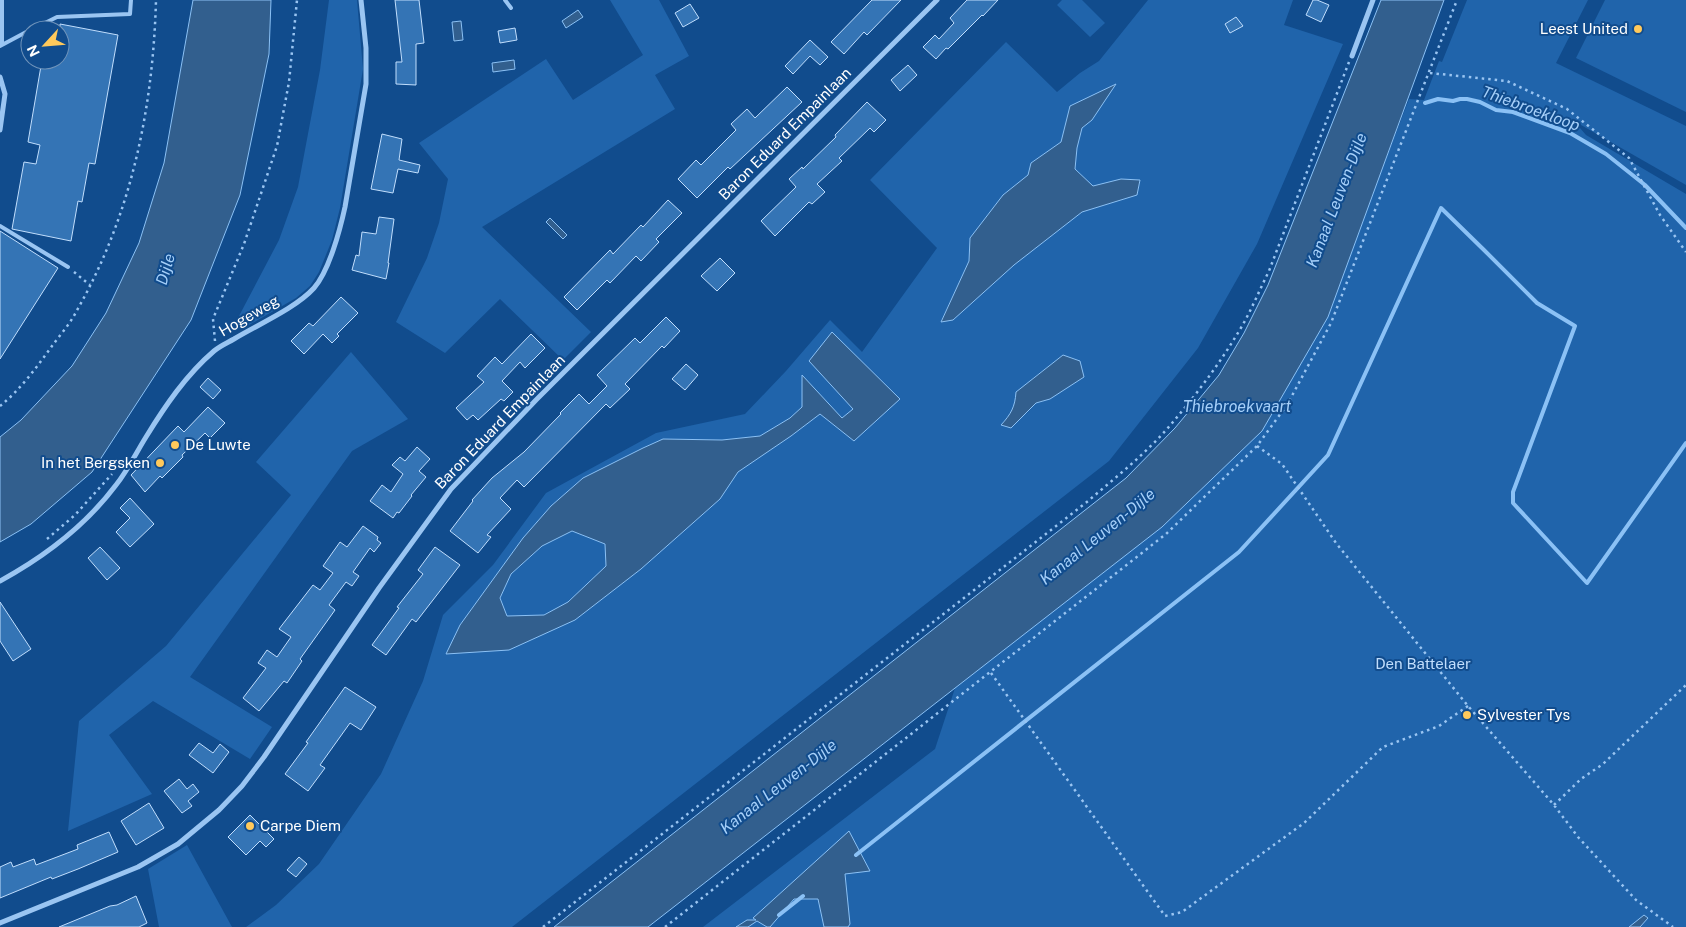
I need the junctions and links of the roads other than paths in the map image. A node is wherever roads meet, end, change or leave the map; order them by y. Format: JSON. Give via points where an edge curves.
{"nodes":[{"id":1,"x":2,"y":0,"type":"edge"},
{"id":2,"x":131,"y":0,"type":"edge"},
{"id":3,"x":361,"y":0,"type":"edge"},
{"id":4,"x":505,"y":0,"type":"edge"},
{"id":5,"x":937,"y":0,"type":"edge"},
{"id":6,"x":1373,"y":0,"type":"edge"},
{"id":7,"x":511,"y":8,"type":"dead end"},
{"id":8,"x":51,"y":20,"type":"edge"},
{"id":9,"x":20,"y":35,"type":"edge"},
{"id":10,"x":1,"y":45,"type":"edge"},
{"id":11,"x":1352,"y":56,"type":"road end"},
{"id":12,"x":0,"y":77,"type":"edge"},
{"id":13,"x":0,"y":130,"type":"edge"},
{"id":14,"x":0,"y":226,"type":"edge"},
{"id":15,"x":68,"y":268,"type":"road end"},
{"id":16,"x":0,"y":581,"type":"edge"},
{"id":17,"x":0,"y":923,"type":"edge"}],
"edges":[{"from":1,"to":10,"type":"lane"},
{"from":2,"to":8,"type":"lane","via":[[130,14],[57,17]]},
{"from":3,"to":16,"type":"street","name":"Hogeweg","via":[[366,84],[345,208],[324,273],[300,300],[215,350],[186,378],[116,486],[95,509],[54,547]]},
{"from":4,"to":7,"type":"lane"},
{"from":5,"to":17,"type":"street","name":"Baron Eduard Empainlaan","via":[[451,489],[264,757],[219,810],[178,844],[138,867]]},
{"from":6,"to":11,"type":"street"},
{"from":9,"to":10,"type":"lane"},
{"from":12,"to":13,"type":"street","via":[[5,94]]},
{"from":14,"to":15,"type":"lane"}]}
